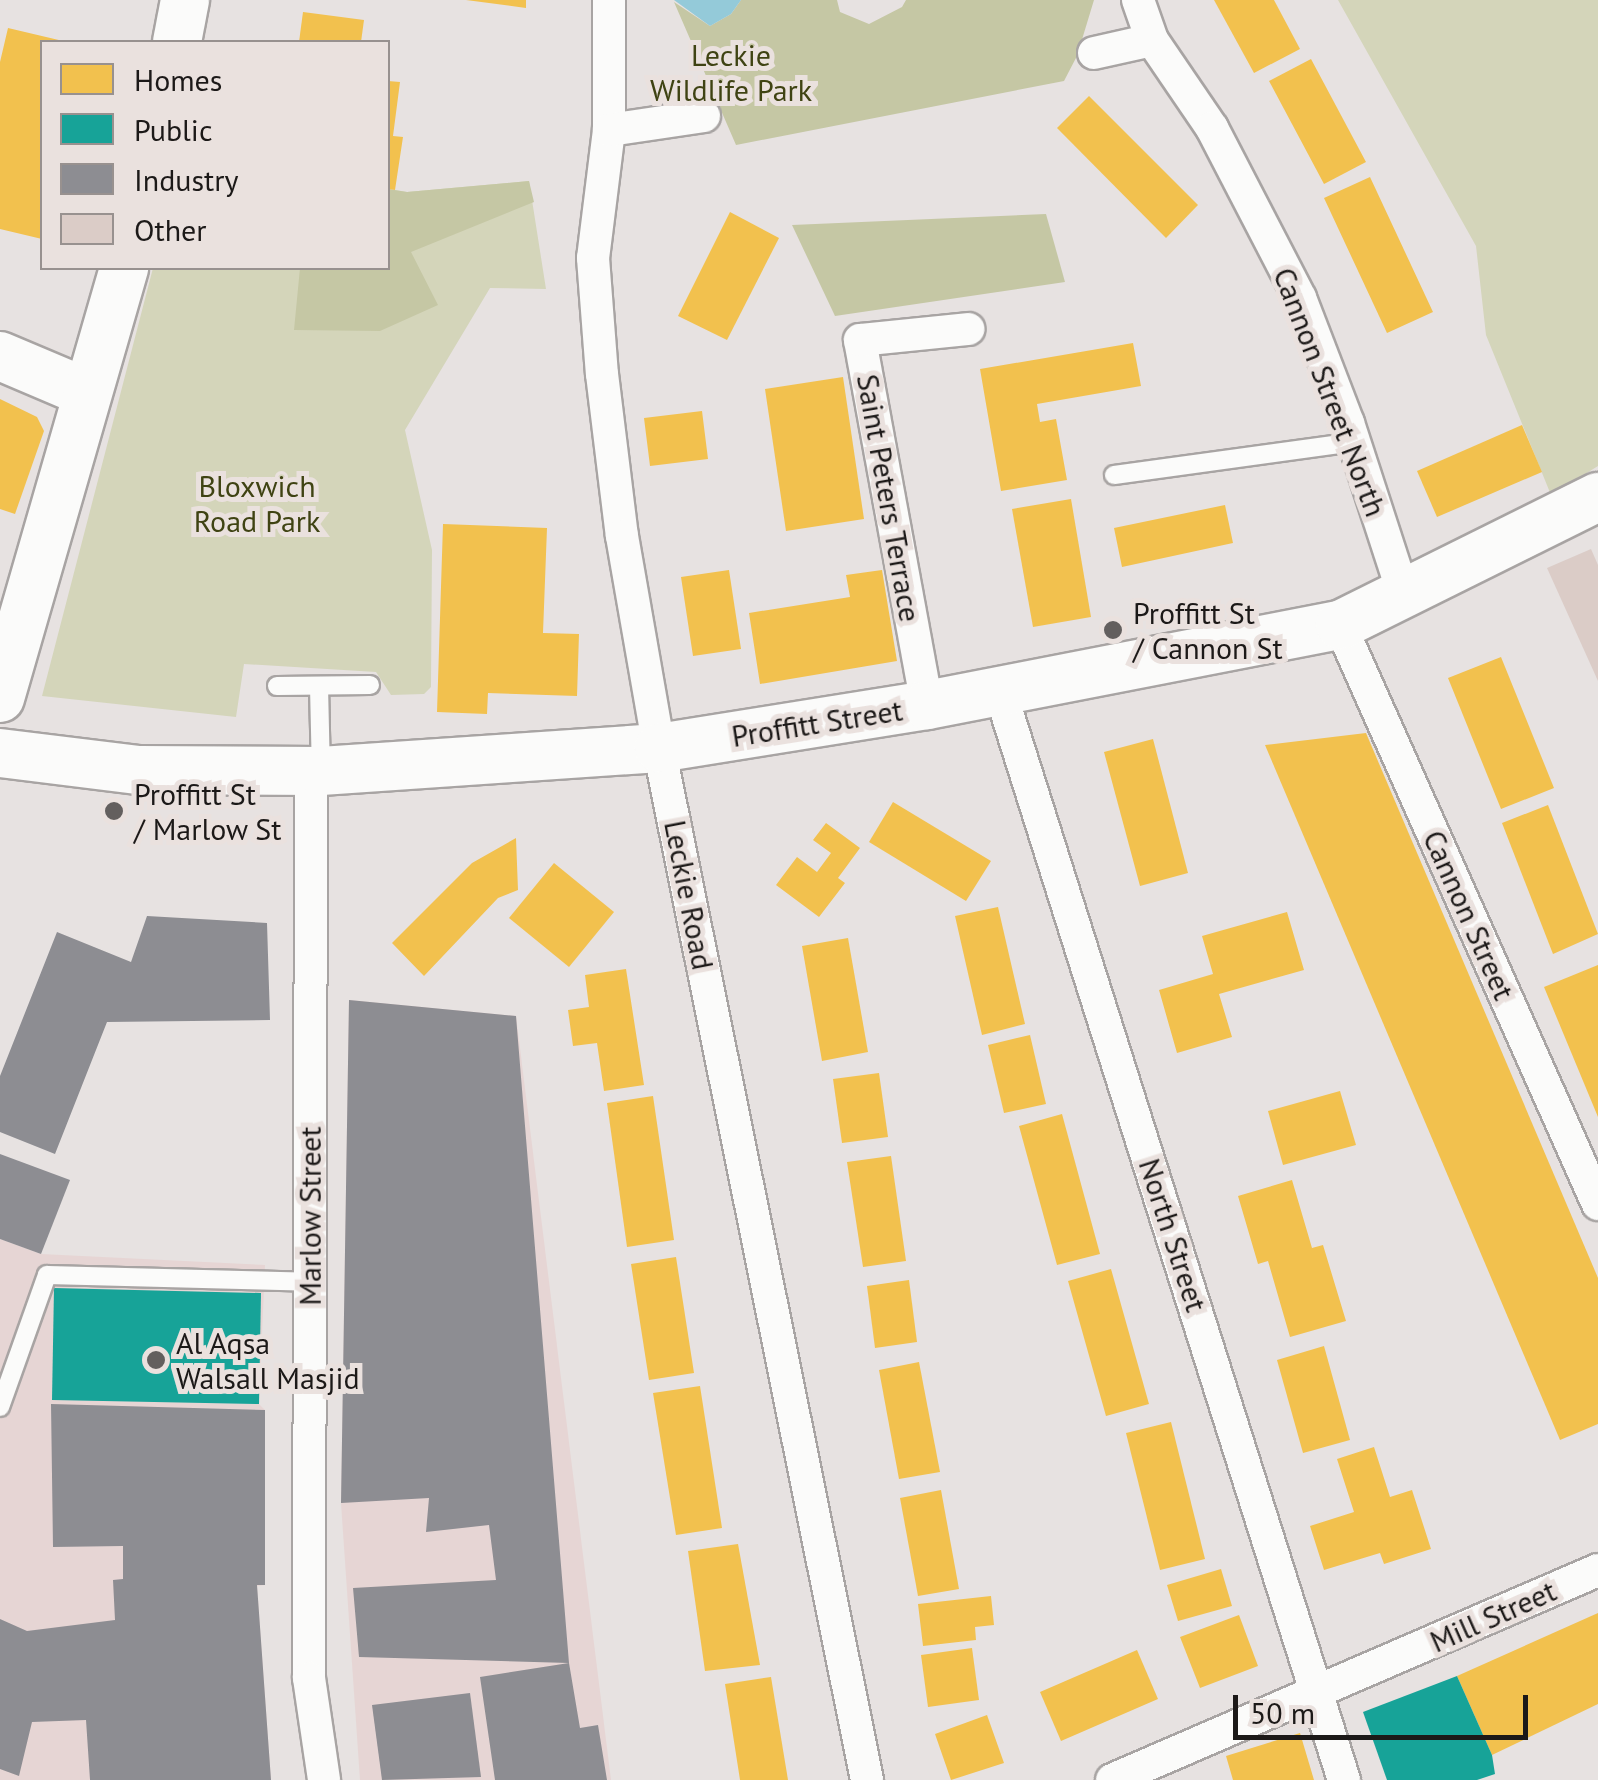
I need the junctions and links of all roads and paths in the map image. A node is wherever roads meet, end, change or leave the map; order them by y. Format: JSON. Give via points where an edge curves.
{"nodes":[{"id":1,"x":185,"y":0,"type":"edge"},
{"id":2,"x":608,"y":0,"type":"edge"},
{"id":3,"x":1138,"y":0,"type":"edge"},
{"id":4,"x":177,"y":40,"type":"edge"},
{"id":5,"x":1152,"y":40,"type":"junction"},
{"id":6,"x":1094,"y":53,"type":"dead end"},
{"id":7,"x":704,"y":116,"type":"dead end"},
{"id":8,"x":608,"y":130,"type":"junction"},
{"id":9,"x":123,"y":270,"type":"edge"},
{"id":10,"x":968,"y":329,"type":"dead end"},
{"id":11,"x":0,"y":356,"type":"edge"},
{"id":12,"x":85,"y":392,"type":"junction"},
{"id":13,"x":1354,"y":442,"type":"junction"},
{"id":14,"x":1114,"y":475,"type":"dead end"},
{"id":15,"x":1598,"y":497,"type":"edge"},
{"id":16,"x":1404,"y":595,"type":"junction"},
{"id":17,"x":1340,"y":626,"type":"junction"},
{"id":18,"x":370,"y":685,"type":"dead end"},
{"id":19,"x":277,"y":686,"type":"dead end"},
{"id":20,"x":319,"y":686,"type":"junction"},
{"id":21,"x":1000,"y":691,"type":"junction"},
{"id":22,"x":0,"y":698,"type":"edge"},
{"id":23,"x":928,"y":705,"type":"junction"},
{"id":24,"x":659,"y":748,"type":"junction"},
{"id":25,"x":0,"y":752,"type":"edge"},
{"id":26,"x":316,"y":771,"type":"junction"},
{"id":27,"x":1598,"y":1204,"type":"edge"},
{"id":28,"x":310,"y":1282,"type":"junction"},
{"id":29,"x":0,"y":1408,"type":"edge"},
{"id":30,"x":1598,"y":1570,"type":"edge"},
{"id":31,"x":1317,"y":1693,"type":"junction"},
{"id":32,"x":324,"y":1780,"type":"edge"},
{"id":33,"x":867,"y":1780,"type":"edge"},
{"id":34,"x":1112,"y":1780,"type":"edge"},
{"id":35,"x":1344,"y":1780,"type":"edge"}],
"edges":[{"from":1,"to":4,"type":"street"},
{"from":2,"to":8,"type":"street","name":"Leckie Road"},
{"from":3,"to":5,"type":"street","name":"Cannon Street North"},
{"from":5,"to":6,"type":"street"},
{"from":5,"to":13,"type":"street","name":"Cannon Street North","via":[[1212,128],[1300,298]]},
{"from":7,"to":8,"type":"street"},
{"from":8,"to":24,"type":"street","name":"Leckie Road","via":[[593,258],[602,374]]},
{"from":9,"to":12,"type":"street"},
{"from":10,"to":23,"type":"street","name":"Saint Peters Terrace","via":[[860,340]]},
{"from":11,"to":12,"type":"street"},
{"from":12,"to":22,"type":"street"},
{"from":13,"to":14,"type":"lane"},
{"from":13,"to":16,"type":"street","name":"Cannon Street North"},
{"from":15,"to":16,"type":"street","name":"Proffitt Street"},
{"from":16,"to":17,"type":"street","name":"Proffitt Street"},
{"from":17,"to":21,"type":"street","name":"Proffitt Street"},
{"from":17,"to":27,"type":"street","name":"Cannon Street"},
{"from":18,"to":20,"type":"lane"},
{"from":19,"to":20,"type":"lane"},
{"from":20,"to":26,"type":"lane"},
{"from":21,"to":23,"type":"street","name":"Proffitt Street"},
{"from":21,"to":31,"type":"street","name":"North Street"},
{"from":23,"to":24,"type":"street","name":"Proffitt Street"},
{"from":24,"to":26,"type":"street","name":"Proffitt Street"},
{"from":24,"to":33,"type":"street","name":"Leckie Road"},
{"from":25,"to":26,"type":"street","name":"Proffitt Street","via":[[138,770]]},
{"from":26,"to":28,"type":"street","name":"Marlow Street"},
{"from":28,"to":29,"type":"lane","via":[[46,1276]]},
{"from":28,"to":32,"type":"street","name":"Marlow Street","via":[[309,1678]]},
{"from":30,"to":31,"type":"street","name":"Mill Street"},
{"from":31,"to":34,"type":"street","name":"Mill Street"},
{"from":31,"to":35,"type":"street","name":"North Street"}]}
